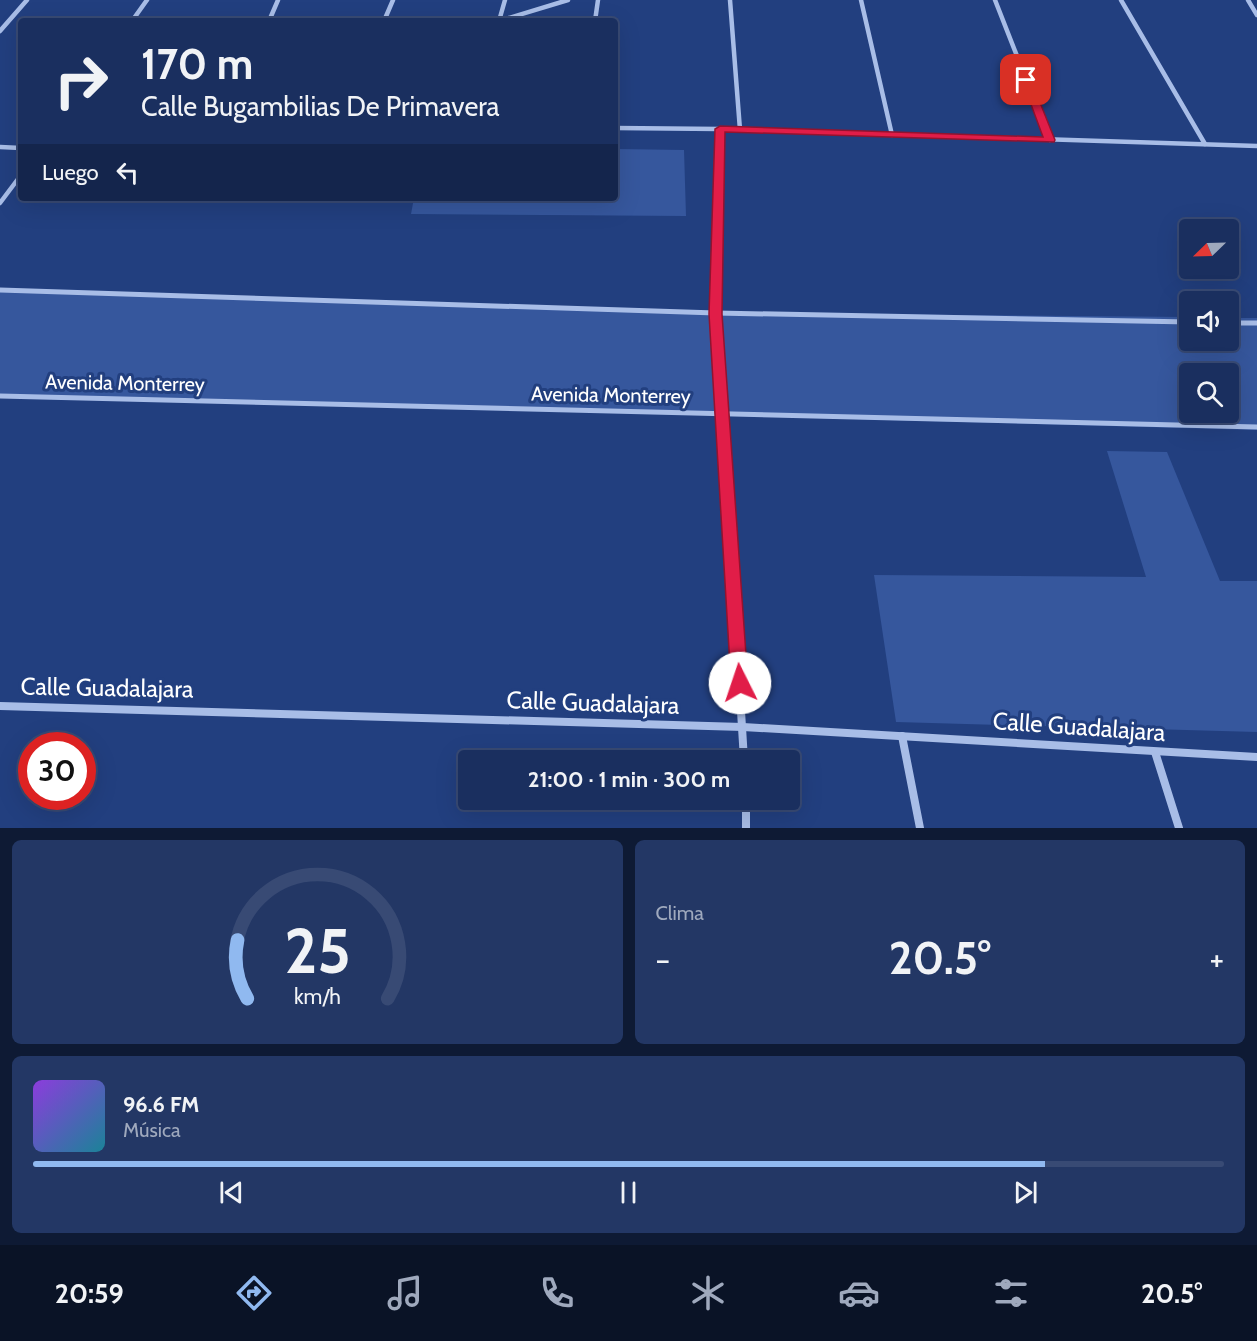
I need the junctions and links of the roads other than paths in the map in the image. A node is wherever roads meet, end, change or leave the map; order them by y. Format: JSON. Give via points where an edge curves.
{"nodes":[{"id":1,"x":27,"y":0,"type":"edge"},
{"id":2,"x":147,"y":0,"type":"edge"},
{"id":3,"x":278,"y":0,"type":"edge"},
{"id":4,"x":393,"y":0,"type":"edge"},
{"id":5,"x":505,"y":0,"type":"edge"},
{"id":6,"x":568,"y":0,"type":"edge"},
{"id":7,"x":598,"y":0,"type":"edge"},
{"id":8,"x":730,"y":0,"type":"edge"},
{"id":9,"x":861,"y":0,"type":"edge"},
{"id":10,"x":995,"y":0,"type":"edge"},
{"id":11,"x":1121,"y":0,"type":"edge"},
{"id":12,"x":1248,"y":0,"type":"edge"},
{"id":13,"x":1257,"y":15,"type":"edge"},
{"id":14,"x":134,"y":18,"type":"edge"},
{"id":15,"x":270,"y":18,"type":"edge"},
{"id":16,"x":385,"y":18,"type":"edge"},
{"id":17,"x":500,"y":18,"type":"edge"},
{"id":18,"x":509,"y":18,"type":"edge"},
{"id":19,"x":595,"y":18,"type":"edge"},
{"id":20,"x":0,"y":31,"type":"edge"},
{"id":21,"x":618,"y":128,"type":"edge"},
{"id":22,"x":720,"y":129,"type":"junction"},
{"id":23,"x":740,"y":130,"type":"junction"},
{"id":24,"x":892,"y":135,"type":"junction"},
{"id":25,"x":1050,"y":140,"type":"junction"},
{"id":26,"x":1205,"y":144,"type":"junction"},
{"id":27,"x":1257,"y":146,"type":"edge"},
{"id":28,"x":0,"y":147,"type":"edge"},
{"id":29,"x":18,"y":147,"type":"edge"},
{"id":30,"x":18,"y":179,"type":"edge"},
{"id":31,"x":0,"y":203,"type":"edge"},
{"id":32,"x":0,"y":290,"type":"edge"},
{"id":33,"x":716,"y":314,"type":"junction"},
{"id":34,"x":1179,"y":322,"type":"edge"},
{"id":35,"x":1239,"y":323,"type":"edge"},
{"id":36,"x":1257,"y":323,"type":"edge"},
{"id":37,"x":0,"y":396,"type":"edge"},
{"id":38,"x":721,"y":414,"type":"junction"},
{"id":39,"x":1257,"y":427,"type":"edge"},
{"id":40,"x":0,"y":706,"type":"edge"},
{"id":41,"x":743,"y":728,"type":"junction"},
{"id":42,"x":902,"y":736,"type":"junction"},
{"id":43,"x":744,"y":750,"type":"edge"},
{"id":44,"x":1155,"y":752,"type":"junction"},
{"id":45,"x":1257,"y":757,"type":"edge"},
{"id":46,"x":746,"y":810,"type":"edge"},
{"id":47,"x":746,"y":828,"type":"edge"},
{"id":48,"x":920,"y":828,"type":"edge"},
{"id":49,"x":1179,"y":828,"type":"edge"}],
"edges":[{"from":1,"to":20,"type":"street"},
{"from":2,"to":14,"type":"street"},
{"from":3,"to":15,"type":"street"},
{"from":4,"to":16,"type":"street"},
{"from":5,"to":17,"type":"street"},
{"from":6,"to":18,"type":"street"},
{"from":7,"to":19,"type":"street"},
{"from":8,"to":23,"type":"street"},
{"from":9,"to":24,"type":"street"},
{"from":10,"to":25,"type":"street"},
{"from":11,"to":26,"type":"street"},
{"from":12,"to":13,"type":"street"},
{"from":21,"to":22,"type":"street"},
{"from":22,"to":23,"type":"street"},
{"from":22,"to":33,"type":"street"},
{"from":23,"to":24,"type":"street"},
{"from":24,"to":25,"type":"street"},
{"from":25,"to":26,"type":"street"},
{"from":26,"to":27,"type":"street"},
{"from":28,"to":29,"type":"street"},
{"from":30,"to":31,"type":"street"},
{"from":32,"to":33,"type":"street"},
{"from":33,"to":34,"type":"street"},
{"from":33,"to":38,"type":"street"},
{"from":35,"to":36,"type":"street"},
{"from":37,"to":38,"type":"street","name":"Avenida Monterrey"},
{"from":38,"to":39,"type":"street","name":"Avenida Monterrey"},
{"from":38,"to":41,"type":"street"},
{"from":40,"to":41,"type":"street","name":"Calle Guadalajara"},
{"from":41,"to":42,"type":"street","name":"Calle Guadalajara"},
{"from":41,"to":43,"type":"street"},
{"from":42,"to":44,"type":"street","name":"Calle Guadalajara"},
{"from":42,"to":48,"type":"street"},
{"from":44,"to":45,"type":"street","name":"Calle Guadalajara"},
{"from":44,"to":49,"type":"street"},
{"from":46,"to":47,"type":"street"}]}
